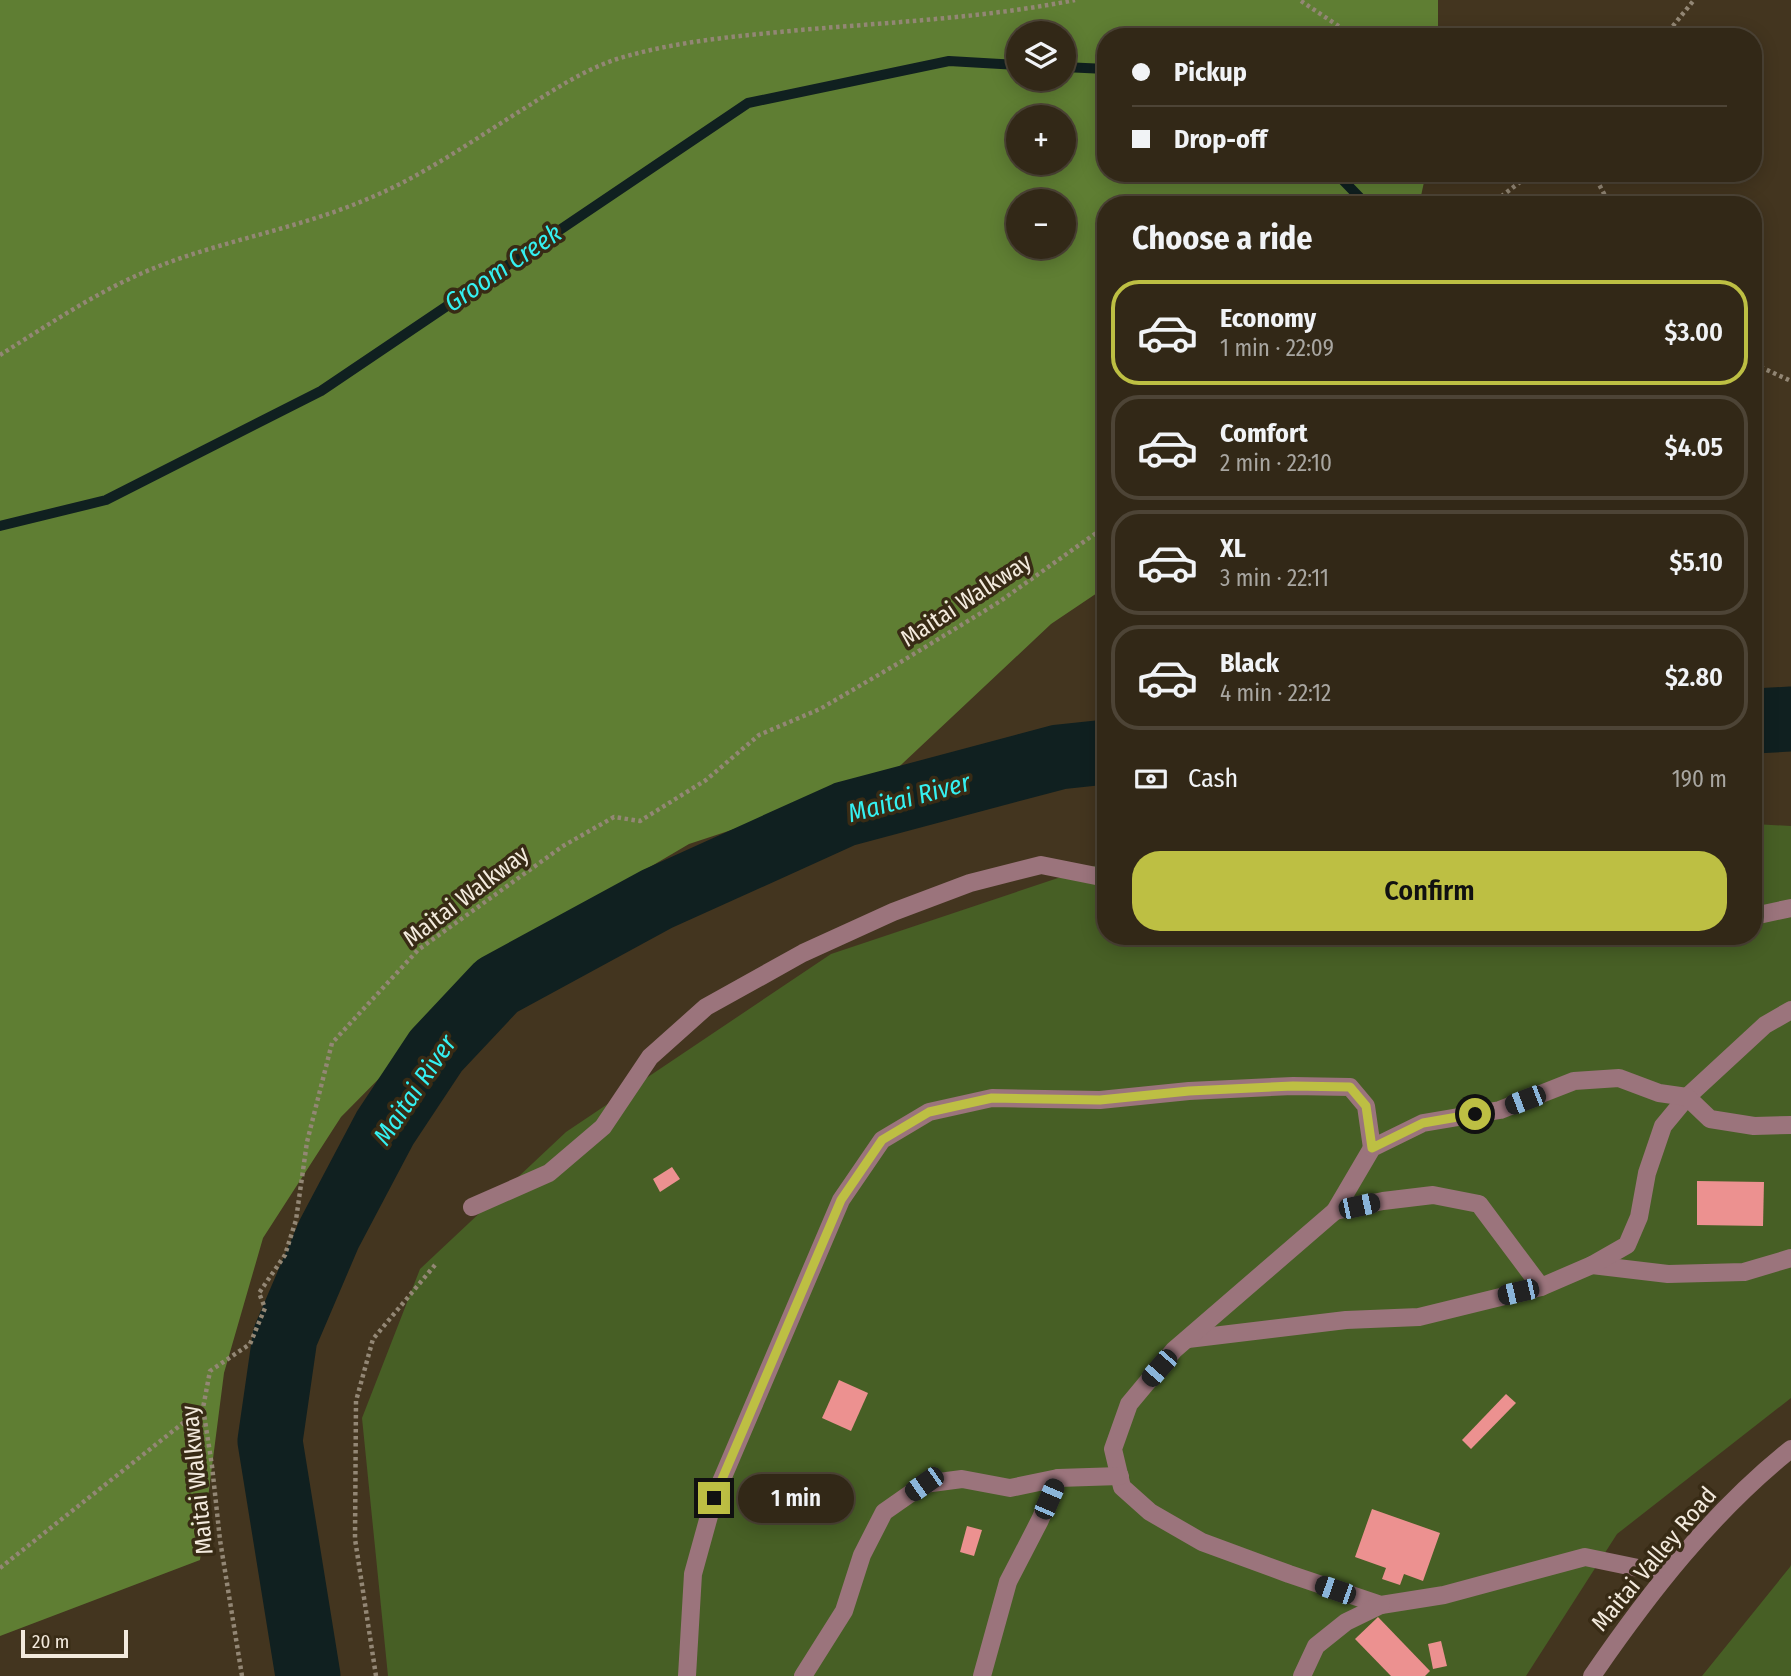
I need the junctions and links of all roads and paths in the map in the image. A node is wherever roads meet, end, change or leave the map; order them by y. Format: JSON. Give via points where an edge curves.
{"nodes":[{"id":1,"x":1075,"y":0,"type":"edge"},
{"id":2,"x":1301,"y":0,"type":"edge"},
{"id":3,"x":1694,"y":0,"type":"edge"},
{"id":4,"x":1342,"y":28,"type":"edge"},
{"id":5,"x":1671,"y":28,"type":"edge"},
{"id":6,"x":1520,"y":182,"type":"edge"},
{"id":7,"x":1502,"y":196,"type":"edge"},
{"id":8,"x":0,"y":355,"type":"edge"},
{"id":9,"x":1762,"y":368,"type":"edge"},
{"id":10,"x":1791,"y":381,"type":"edge"},
{"id":11,"x":1097,"y":532,"type":"edge"},
{"id":12,"x":1097,"y":876,"type":"edge"},
{"id":13,"x":1791,"y":908,"type":"edge"},
{"id":14,"x":1762,"y":914,"type":"edge"},
{"id":15,"x":1791,"y":1010,"type":"edge"},
{"id":16,"x":1687,"y":1097,"type":"junction"},
{"id":17,"x":1791,"y":1125,"type":"edge"},
{"id":18,"x":1372,"y":1148,"type":"junction"},
{"id":19,"x":472,"y":1207,"type":"dead end"},
{"id":20,"x":1335,"y":1212,"type":"junction"},
{"id":21,"x":1791,"y":1258,"type":"edge"},
{"id":22,"x":435,"y":1265,"type":"dead end"},
{"id":23,"x":1592,"y":1265,"type":"junction"},
{"id":24,"x":1541,"y":1287,"type":"junction"},
{"id":25,"x":1188,"y":1339,"type":"junction"},
{"id":26,"x":203,"y":1408,"type":"junction"},
{"id":27,"x":1791,"y":1449,"type":"edge"},
{"id":28,"x":1119,"y":1476,"type":"junction"},
{"id":29,"x":1058,"y":1478,"type":"junction"},
{"id":30,"x":0,"y":1568,"type":"edge"},
{"id":31,"x":1667,"y":1574,"type":"junction"},
{"id":32,"x":1381,"y":1605,"type":"junction"},
{"id":33,"x":242,"y":1676,"type":"edge"},
{"id":34,"x":376,"y":1676,"type":"edge"},
{"id":35,"x":687,"y":1676,"type":"edge"},
{"id":36,"x":803,"y":1676,"type":"edge"},
{"id":37,"x":982,"y":1676,"type":"edge"},
{"id":38,"x":1302,"y":1676,"type":"edge"},
{"id":39,"x":1592,"y":1676,"type":"edge"}],
"edges":[{"from":1,"to":8,"type":"path","via":[[968,16],[736,36],[617,59],[576,76],[422,173],[365,200],[139,274]]},
{"from":2,"to":4,"type":"path"},
{"from":3,"to":5,"type":"path"},
{"from":6,"to":7,"type":"path"},
{"from":9,"to":10,"type":"path"},
{"from":11,"to":26,"type":"path","name":"Maitai Walkway","via":[[999,602],[904,660],[820,709],[759,735],[706,780],[640,821],[614,817],[564,846],[418,950],[332,1043],[285,1255],[260,1293],[265,1308],[250,1344],[210,1371]]},
{"from":12,"to":19,"type":"street","via":[[1041,865],[970,883],[803,953],[706,1007],[650,1057],[603,1127],[550,1173]]},
{"from":13,"to":14,"type":"street"},
{"from":15,"to":16,"type":"street","via":[[1765,1025]]},
{"from":16,"to":17,"type":"street","via":[[1710,1119]]},
{"from":16,"to":18,"type":"street","via":[[1659,1093],[1619,1078],[1574,1081],[1500,1110],[1423,1123]]},
{"from":16,"to":23,"type":"street","via":[[1664,1125],[1627,1245]]},
{"from":18,"to":20,"type":"street"},
{"from":18,"to":35,"type":"street","via":[[1366,1106],[1350,1087],[1293,1086],[1100,1100],[992,1098],[929,1112],[882,1140],[841,1200],[714,1498],[693,1574]]},
{"from":20,"to":24,"type":"street","via":[[1433,1195],[1479,1204]]},
{"from":20,"to":25,"type":"street"},
{"from":21,"to":23,"type":"street","via":[[1744,1272],[1668,1273]]},
{"from":22,"to":34,"type":"path","via":[[373,1339],[356,1401],[355,1539]]},
{"from":23,"to":24,"type":"street"},
{"from":24,"to":25,"type":"street","via":[[1419,1317],[1346,1320]]},
{"from":25,"to":28,"type":"street","via":[[1129,1404],[1113,1449]]},
{"from":26,"to":30,"type":"path"},
{"from":26,"to":33,"type":"path","name":"Maitai Walkway"},
{"from":27,"to":31,"type":"street","name":"Maitai Valley Road","via":[[1741,1493]]},
{"from":28,"to":29,"type":"street"},
{"from":28,"to":32,"type":"street","via":[[1122,1487],[1150,1512],[1202,1542]]},
{"from":29,"to":36,"type":"street","via":[[1010,1489],[962,1479],[924,1484],[884,1512],[862,1555],[844,1611]]},
{"from":29,"to":37,"type":"street","via":[[1008,1582]]},
{"from":31,"to":32,"type":"street","via":[[1585,1557],[1444,1595]]},
{"from":31,"to":39,"type":"street","name":"Maitai Valley Road"},
{"from":32,"to":38,"type":"street","via":[[1346,1622],[1316,1646]]}]}
